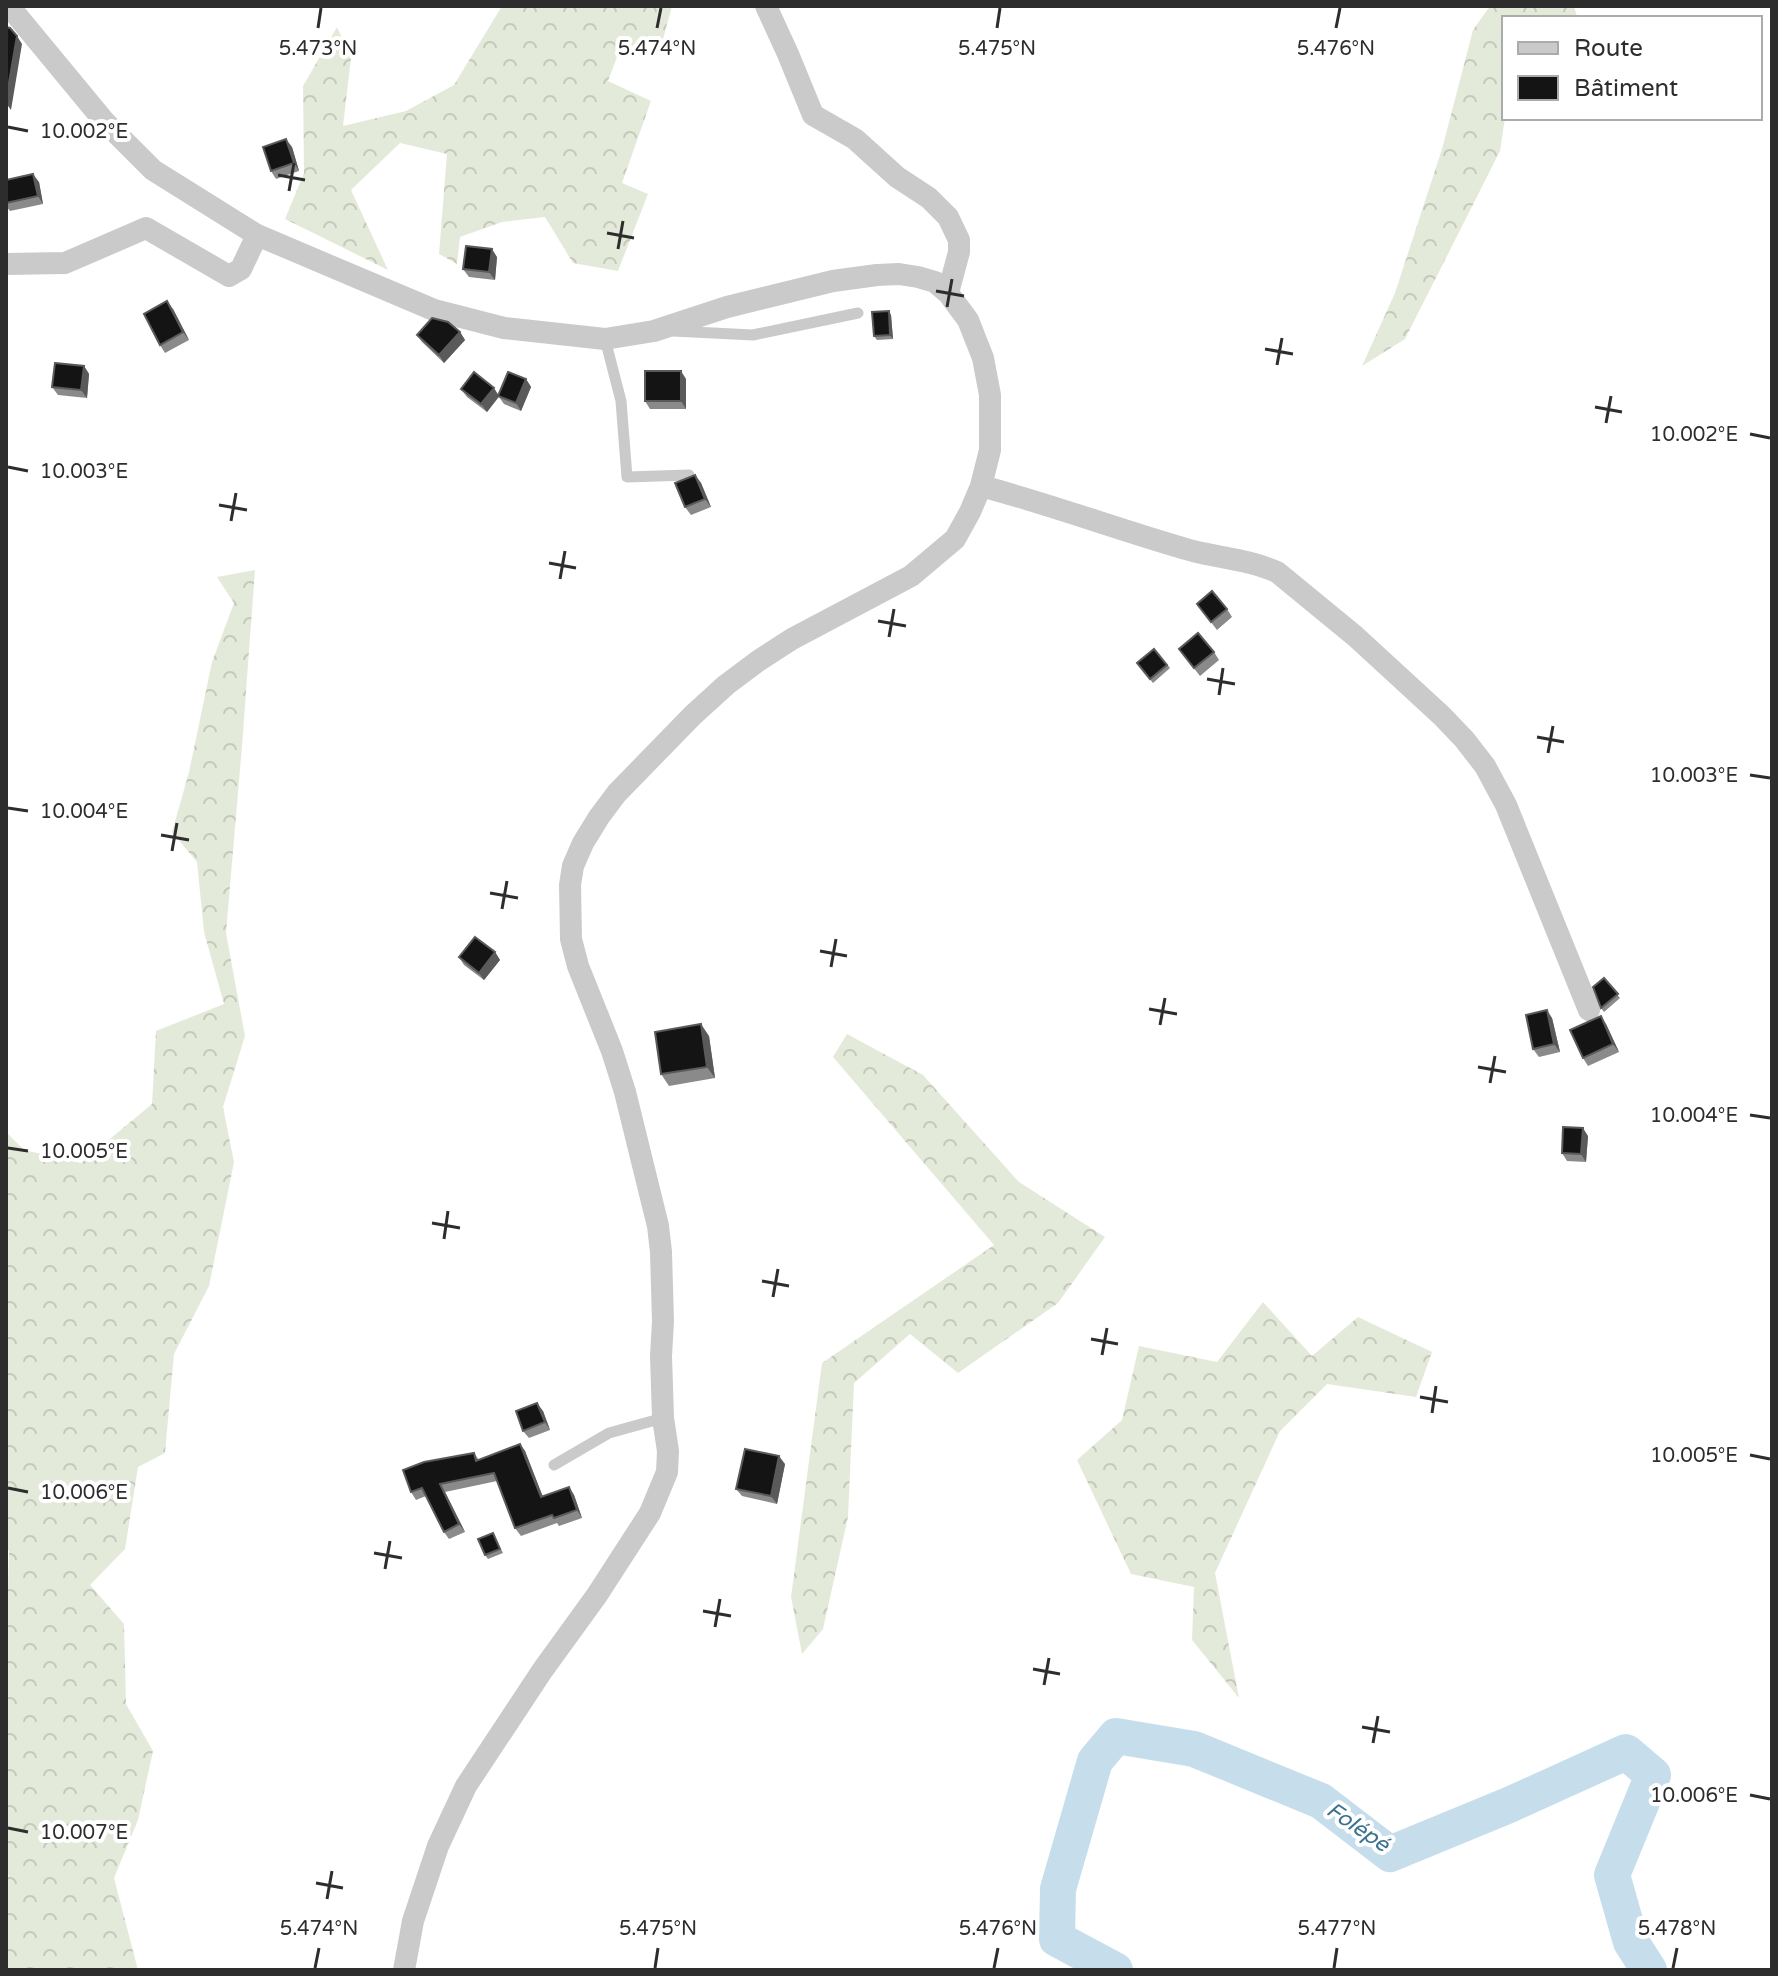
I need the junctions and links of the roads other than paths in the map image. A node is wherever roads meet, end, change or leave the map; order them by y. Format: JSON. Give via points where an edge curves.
{"nodes":[{"id":1,"x":9,"y":6,"type":"edge"},
{"id":2,"x":766,"y":6,"type":"edge"},
{"id":3,"x":257,"y":235,"type":"junction"},
{"id":4,"x":6,"y":264,"type":"edge"},
{"id":5,"x":948,"y":293,"type":"junction"},
{"id":6,"x":858,"y":313,"type":"dead end"},
{"id":7,"x":654,"y":331,"type":"junction"},
{"id":8,"x":605,"y":339,"type":"junction"},
{"id":9,"x":689,"y":475,"type":"edge"},
{"id":10,"x":981,"y":486,"type":"junction"},
{"id":11,"x":1589,"y":1010,"type":"dead end"},
{"id":12,"x":663,"y":1418,"type":"junction"},
{"id":13,"x":554,"y":1465,"type":"dead end"},
{"id":14,"x":404,"y":1970,"type":"edge"}],
"edges":[{"from":1,"to":3,"type":"street","via":[[104,121],[153,170]]},
{"from":2,"to":5,"type":"street","via":[[813,115],[855,139],[948,217],[959,252]]},
{"from":3,"to":4,"type":"street","via":[[241,269],[229,276],[146,228],[65,263]]},
{"from":3,"to":8,"type":"street","via":[[434,310],[504,328]]},
{"from":5,"to":7,"type":"street","via":[[918,277],[877,275],[727,307]]},
{"from":5,"to":10,"type":"street","via":[[968,320],[990,395],[990,450]]},
{"from":6,"to":7,"type":"lane","via":[[753,335]]},
{"from":7,"to":8,"type":"street"},
{"from":8,"to":9,"type":"lane","via":[[621,401],[627,477]]},
{"from":10,"to":11,"type":"street","via":[[1265,567],[1355,636],[1442,716],[1485,766],[1506,805]]},
{"from":10,"to":12,"type":"street","via":[[955,539],[911,576],[792,639],[693,715],[617,793],[573,866],[571,939],[625,1092],[658,1226]]},
{"from":12,"to":13,"type":"lane","via":[[609,1433]]},
{"from":12,"to":14,"type":"street","via":[[668,1451],[661,1491],[466,1786],[438,1846],[413,1921]]}]}
